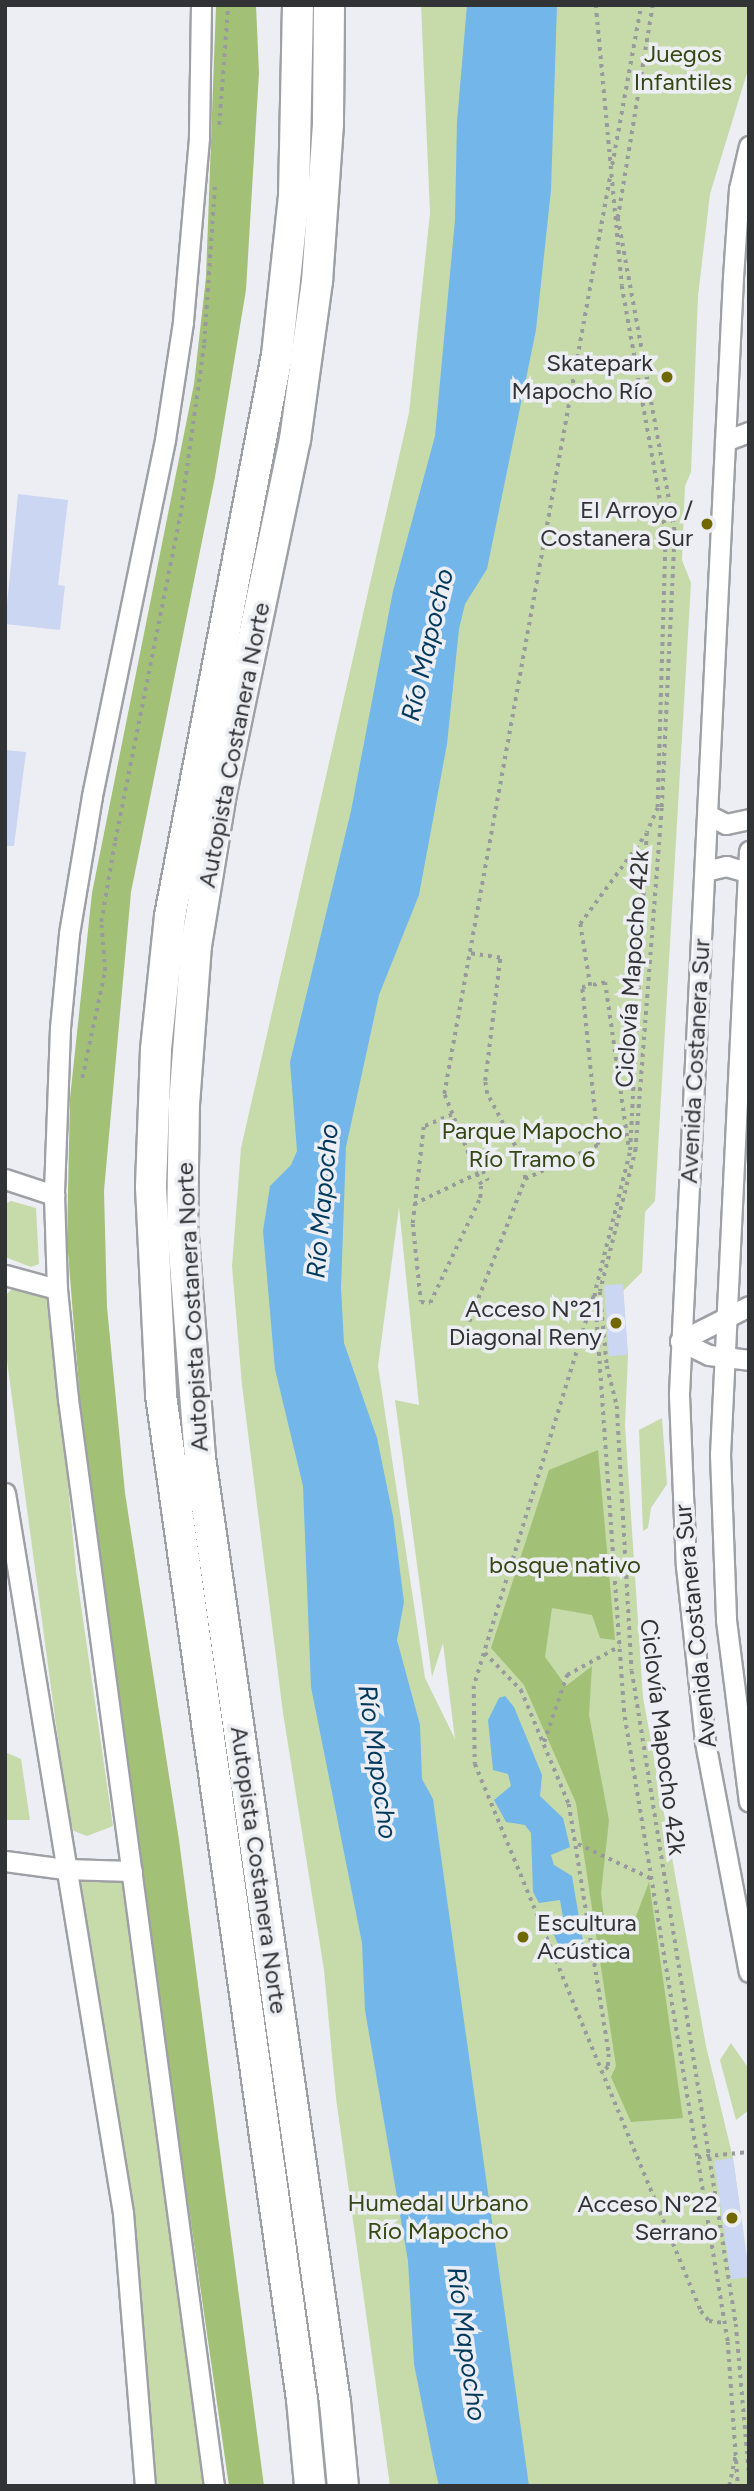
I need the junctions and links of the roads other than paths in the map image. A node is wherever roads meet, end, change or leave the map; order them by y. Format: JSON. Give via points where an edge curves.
{"nodes":[{"id":1,"x":201,"y":5,"type":"edge"},
{"id":2,"x":298,"y":5,"type":"edge"},
{"id":3,"x":329,"y":5,"type":"edge"},
{"id":4,"x":749,"y":146,"type":"edge"},
{"id":5,"x":749,"y":432,"type":"edge"},
{"id":6,"x":725,"y":441,"type":"junction"},
{"id":7,"x":708,"y":815,"type":"junction"},
{"id":8,"x":749,"y":819,"type":"edge"},
{"id":9,"x":749,"y":851,"type":"edge"},
{"id":10,"x":705,"y":871,"type":"junction"},
{"id":11,"x":747,"y":872,"type":"edge"},
{"id":12,"x":5,"y":1179,"type":"edge"},
{"id":13,"x":54,"y":1195,"type":"junction"},
{"id":14,"x":5,"y":1275,"type":"edge"},
{"id":15,"x":57,"y":1289,"type":"junction"},
{"id":16,"x":749,"y":1306,"type":"edge"},
{"id":17,"x":725,"y":1317,"type":"junction"},
{"id":18,"x":680,"y":1341,"type":"junction"},
{"id":19,"x":722,"y":1357,"type":"junction"},
{"id":20,"x":749,"y":1360,"type":"edge"},
{"id":21,"x":5,"y":1493,"type":"edge"},
{"id":22,"x":749,"y":1802,"type":"edge"},
{"id":23,"x":5,"y":1861,"type":"edge"},
{"id":24,"x":64,"y":1869,"type":"junction"},
{"id":25,"x":132,"y":1871,"type":"junction"},
{"id":26,"x":749,"y":1972,"type":"edge"},
{"id":27,"x":145,"y":2486,"type":"edge"},
{"id":28,"x":214,"y":2486,"type":"edge"},
{"id":29,"x":310,"y":2486,"type":"edge"},
{"id":30,"x":343,"y":2486,"type":"edge"}],
"edges":[{"from":1,"to":13,"type":"street","via":[[199,138],[183,322],[165,440],[90,807],[69,934],[60,1028]]},
{"from":2,"to":29,"type":"highway","name":"Autopista Costanera Norte","via":[[294,196],[277,355],[174,889],[156,1050],[151,1187],[165,1422],[300,2386]]},
{"from":3,"to":30,"type":"highway","name":"Autopista Costanera Norte","via":[[328,124],[317,281],[295,439],[221,793],[197,945],[182,1197],[200,1457],[335,2402]]},
{"from":4,"to":6,"type":"street","name":"Avenida Costanera Sur","via":[[737,214]]},
{"from":5,"to":6,"type":"street"},
{"from":6,"to":7,"type":"street","name":"Avenida Costanera Sur"},
{"from":7,"to":8,"type":"street","via":[[726,824]]},
{"from":7,"to":10,"type":"street","name":"Avenida Costanera Sur"},
{"from":9,"to":11,"type":"street","name":"Avenida Costanera Sur"},
{"from":10,"to":11,"type":"street","via":[[726,866]]},
{"from":10,"to":18,"type":"street","name":"Avenida Costanera Sur"},
{"from":11,"to":17,"type":"street","name":"Avenida Costanera Sur"},
{"from":12,"to":13,"type":"street"},
{"from":13,"to":15,"type":"street"},
{"from":14,"to":15,"type":"street"},
{"from":15,"to":25,"type":"street"},
{"from":16,"to":17,"type":"street"},
{"from":17,"to":18,"type":"street"},
{"from":17,"to":19,"type":"street","name":"Avenida Costanera Sur"},
{"from":18,"to":19,"type":"street"},
{"from":18,"to":26,"type":"street","name":"Avenida Costanera Sur","via":[[682,1499],[693,1645],[705,1742]]},
{"from":19,"to":20,"type":"street"},
{"from":19,"to":22,"type":"street","name":"Avenida Costanera Sur","via":[[720,1510],[726,1620]]},
{"from":21,"to":24,"type":"street"},
{"from":23,"to":24,"type":"street"},
{"from":24,"to":25,"type":"street"},
{"from":24,"to":27,"type":"street","via":[[123,2213]]},
{"from":25,"to":28,"type":"street"}]}
